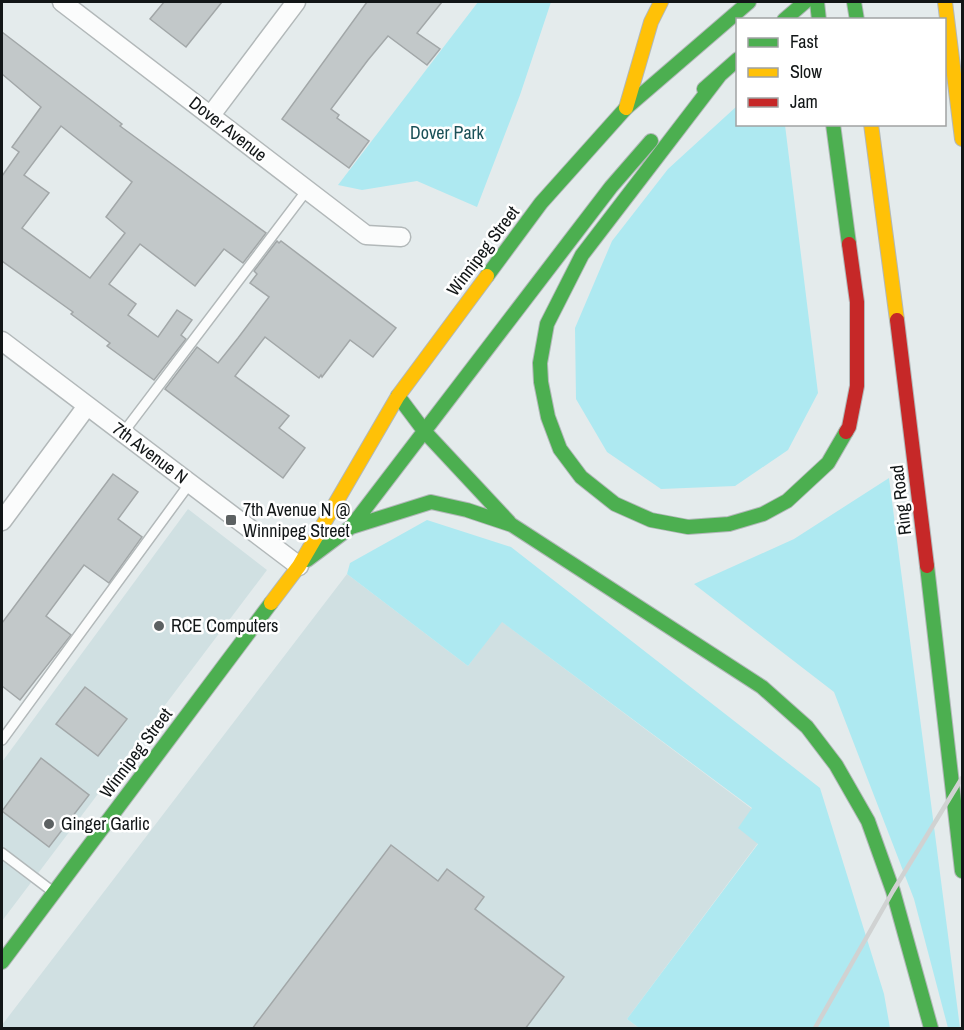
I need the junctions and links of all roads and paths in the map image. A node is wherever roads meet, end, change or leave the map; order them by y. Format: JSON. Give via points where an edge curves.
{"nodes":[{"id":1,"x":62,"y":2,"type":"edge"},
{"id":2,"x":296,"y":2,"type":"edge"},
{"id":3,"x":661,"y":2,"type":"edge"},
{"id":4,"x":749,"y":2,"type":"edge"},
{"id":5,"x":805,"y":2,"type":"edge"},
{"id":6,"x":817,"y":2,"type":"edge"},
{"id":7,"x":854,"y":2,"type":"edge"},
{"id":8,"x":945,"y":2,"type":"edge"},
{"id":9,"x":788,"y":16,"type":"edge"},
{"id":10,"x":819,"y":18,"type":"edge"},
{"id":11,"x":857,"y":18,"type":"edge"},
{"id":12,"x":736,"y":61,"type":"edge"},
{"id":13,"x":720,"y":75,"type":"junction"},
{"id":14,"x":626,"y":108,"type":"junction"},
{"id":15,"x":211,"y":116,"type":"junction"},
{"id":16,"x":833,"y":126,"type":"edge"},
{"id":17,"x":871,"y":126,"type":"edge"},
{"id":18,"x":963,"y":139,"type":"edge"},
{"id":19,"x":307,"y":190,"type":"junction"},
{"id":20,"x":401,"y":237,"type":"dead end"},
{"id":21,"x":2,"y":341,"type":"edge"},
{"id":22,"x":398,"y":396,"type":"junction"},
{"id":23,"x":87,"y":406,"type":"junction"},
{"id":24,"x":424,"y":432,"type":"junction"},
{"id":25,"x":123,"y":433,"type":"junction"},
{"id":26,"x":190,"y":483,"type":"junction"},
{"id":27,"x":2,"y":521,"type":"edge"},
{"id":28,"x":512,"y":525,"type":"junction"},
{"id":29,"x":351,"y":527,"type":"junction"},
{"id":30,"x":299,"y":566,"type":"junction"},
{"id":31,"x":2,"y":740,"type":"edge"},
{"id":32,"x":2,"y":853,"type":"edge"},
{"id":33,"x":963,"y":871,"type":"edge"},
{"id":34,"x":54,"y":892,"type":"junction"},
{"id":35,"x":2,"y":962,"type":"edge"},
{"id":36,"x":931,"y":1029,"type":"edge"}],
"edges":[{"from":1,"to":15,"type":"street","name":"Dover Avenue"},
{"from":2,"to":15,"type":"street"},
{"from":3,"to":14,"type":"main road","via":[[651,22]]},
{"from":4,"to":14,"type":"main road","name":"Winnipeg Street"},
{"from":5,"to":9,"type":"main road"},
{"from":6,"to":10,"type":"main road"},
{"from":7,"to":11,"type":"main road"},
{"from":8,"to":18,"type":"main road"},
{"from":12,"to":13,"type":"main road","name":"Winnipeg Street"},
{"from":13,"to":16,"type":"main road","via":[[582,255],[547,324],[540,382],[560,449],[581,477],[615,504],[651,520],[688,527],[729,525],[763,514],[788,501],[828,463],[849,427],[857,386],[857,302]]},
{"from":13,"to":24,"type":"main road","name":"Winnipeg Street","via":[[661,130],[611,187]]},
{"from":14,"to":22,"type":"main road","name":"Winnipeg Street","via":[[541,203]]},
{"from":15,"to":19,"type":"street","name":"Dover Avenue"},
{"from":17,"to":33,"type":"main road","name":"Ring Road"},
{"from":19,"to":20,"type":"street","name":"Dover Avenue","via":[[366,235]]},
{"from":19,"to":25,"type":"lane"},
{"from":21,"to":23,"type":"street","name":"7th Avenue N"},
{"from":22,"to":24,"type":"main road"},
{"from":22,"to":30,"type":"main road","name":"Winnipeg Street"},
{"from":23,"to":25,"type":"street","name":"7th Avenue N"},
{"from":23,"to":27,"type":"street"},
{"from":24,"to":28,"type":"main road"},
{"from":24,"to":29,"type":"main road","name":"Winnipeg Street"},
{"from":25,"to":26,"type":"street","name":"7th Avenue N"},
{"from":26,"to":30,"type":"street","name":"7th Avenue N"},
{"from":26,"to":31,"type":"lane"},
{"from":28,"to":29,"type":"main road","via":[[431,502]]},
{"from":28,"to":36,"type":"main road","via":[[762,687],[807,727],[836,765],[868,821],[893,891]]},
{"from":29,"to":30,"type":"main road","name":"Winnipeg Street"},
{"from":30,"to":34,"type":"main road","name":"Winnipeg Street"},
{"from":32,"to":34,"type":"lane"},
{"from":34,"to":35,"type":"main road","name":"Winnipeg Street"}]}
